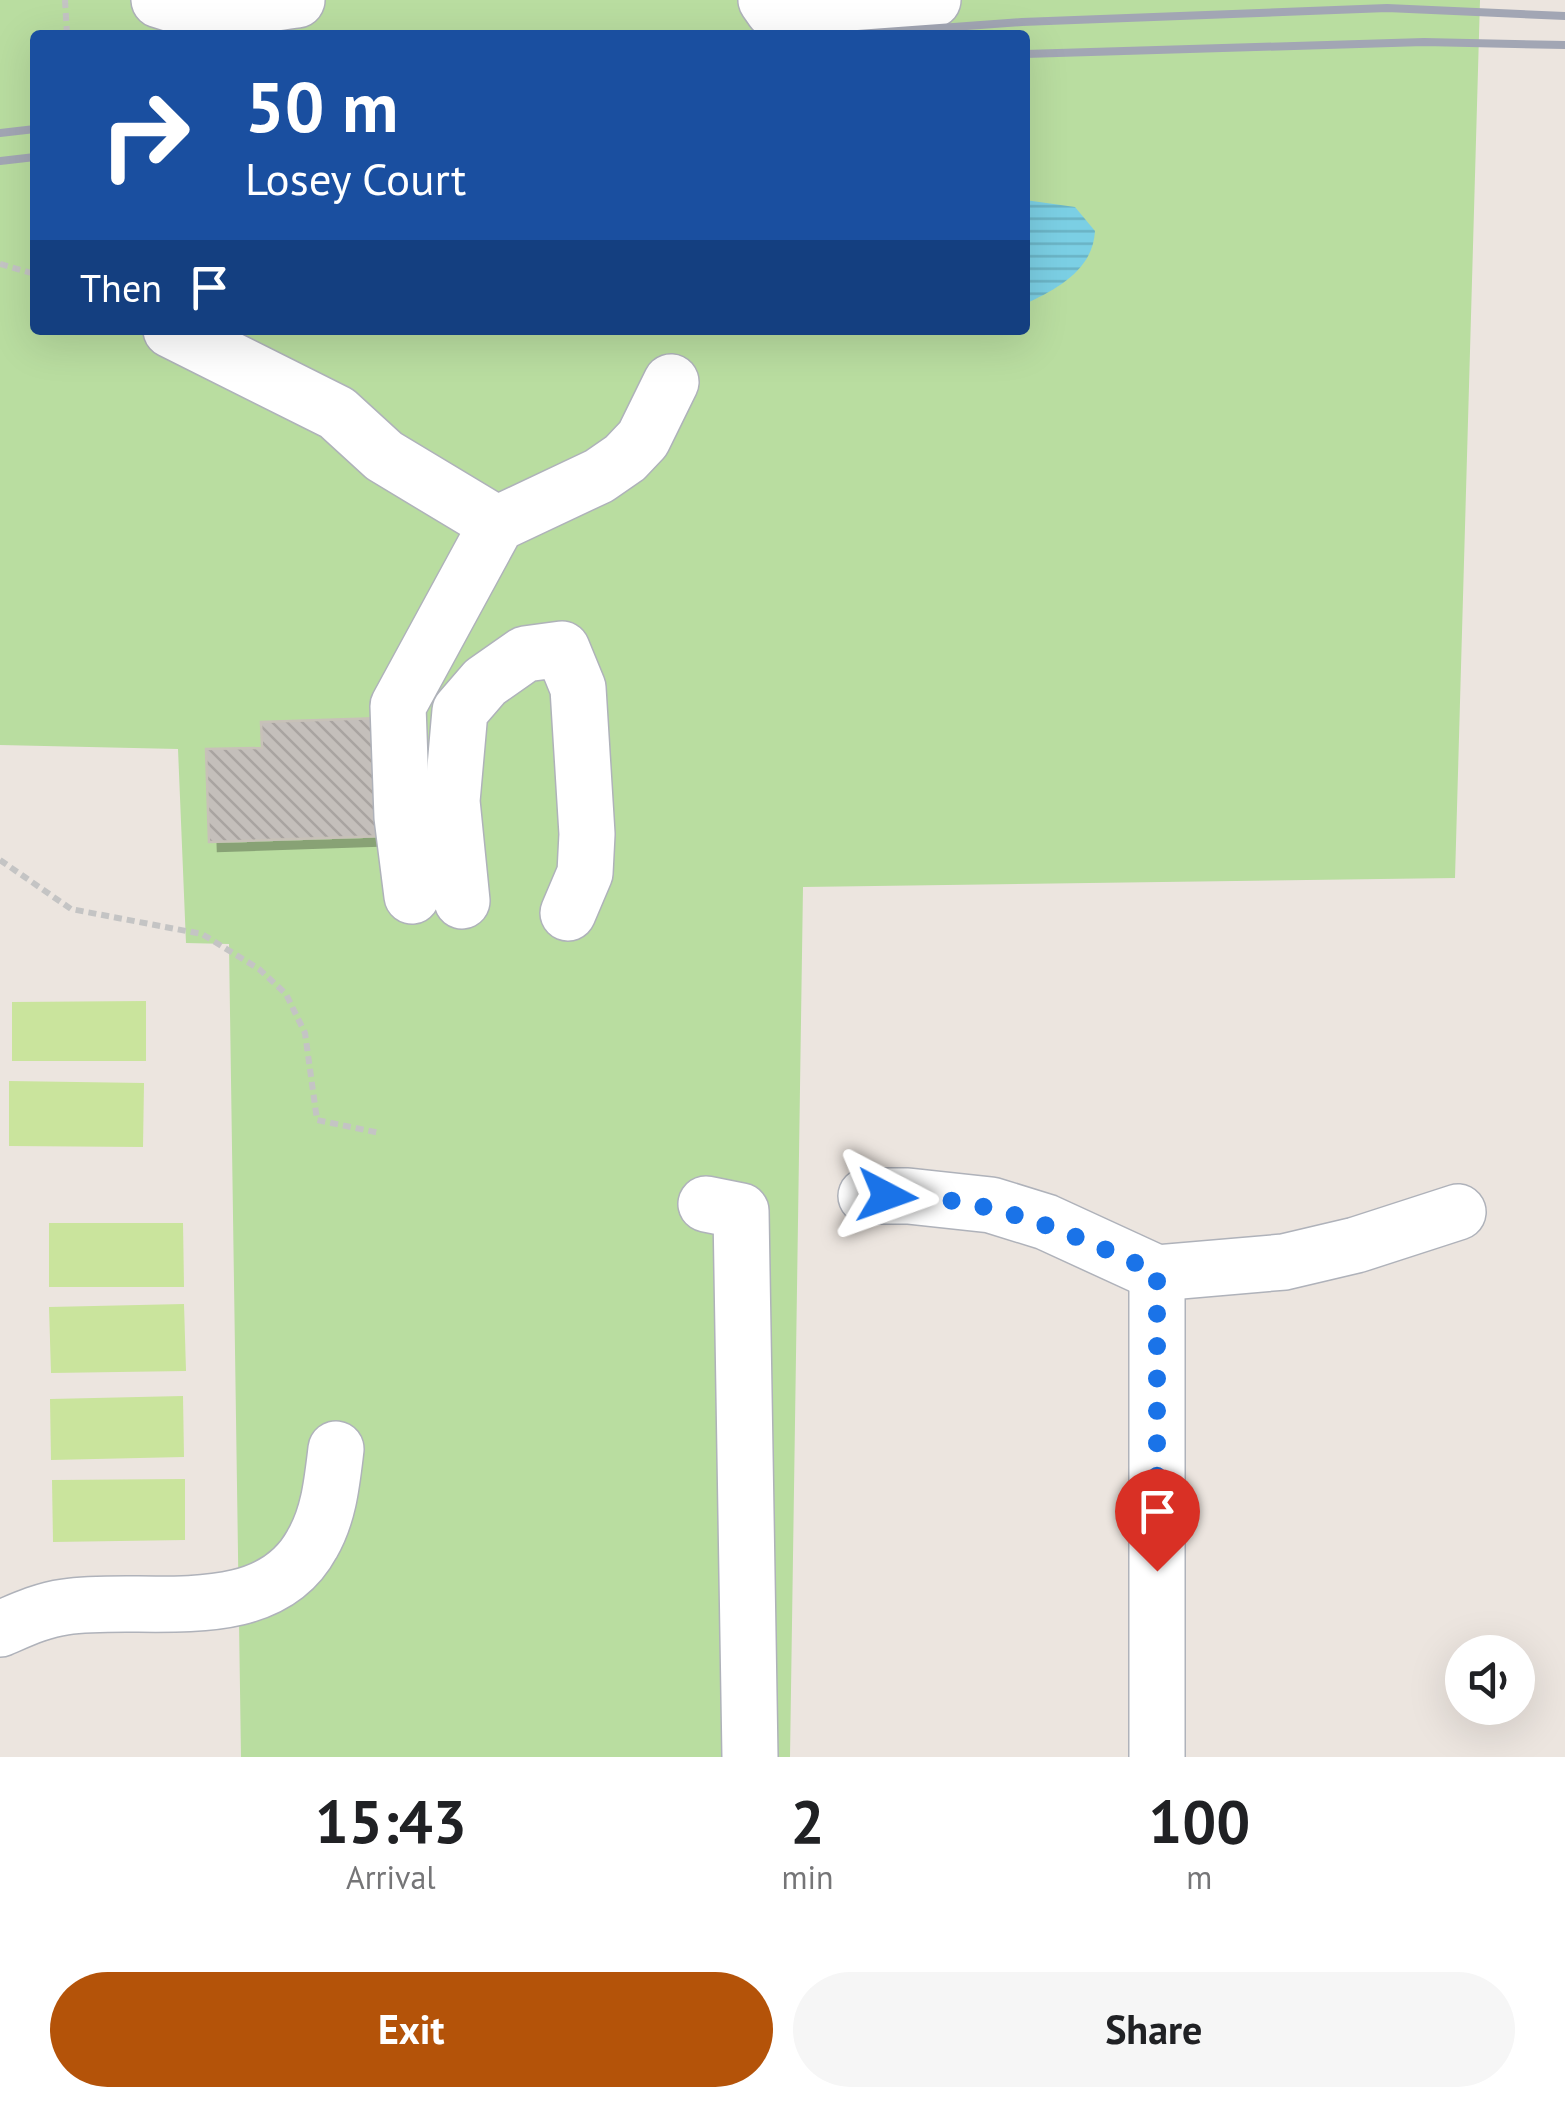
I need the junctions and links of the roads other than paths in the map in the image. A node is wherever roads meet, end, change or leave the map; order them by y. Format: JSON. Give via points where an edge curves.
{"nodes":[{"id":1,"x":159,"y":0,"type":"edge"},
{"id":2,"x":296,"y":0,"type":"edge"},
{"id":3,"x":766,"y":0,"type":"edge"},
{"id":4,"x":932,"y":0,"type":"edge"},
{"id":5,"x":215,"y":6,"type":"edge"},
{"id":6,"x":181,"y":335,"type":"edge"},
{"id":7,"x":672,"y":382,"type":"dead end"},
{"id":8,"x":497,"y":524,"type":"junction"},
{"id":9,"x":568,"y":913,"type":"dead end"},
{"id":10,"x":866,"y":1196,"type":"dead end"},
{"id":11,"x":706,"y":1204,"type":"dead end"},
{"id":12,"x":1458,"y":1212,"type":"dead end"},
{"id":13,"x":1157,"y":1273,"type":"junction"},
{"id":14,"x":336,"y":1448,"type":"dead end"},
{"id":15,"x":0,"y":1629,"type":"edge"},
{"id":16,"x":750,"y":1757,"type":"edge"},
{"id":17,"x":1157,"y":1757,"type":"edge"}],
"edges":[{"from":1,"to":5,"type":"street","via":[[180,8]]},
{"from":2,"to":5,"type":"street"},
{"from":3,"to":4,"type":"street","via":[[786,14]]},
{"from":6,"to":8,"type":"street","via":[[337,414],[384,456]]},
{"from":7,"to":8,"type":"street","via":[[643,439],[625,458]]},
{"from":8,"to":9,"type":"street","via":[[398,706],[402,817],[437,899],[460,710],[525,654],[562,650],[578,688],[587,834],[585,873]]},
{"from":10,"to":13,"type":"street","via":[[990,1205],[1046,1222]]},
{"from":11,"to":16,"type":"street","via":[[741,1211]]},
{"from":12,"to":13,"type":"street","via":[[1284,1262]]},
{"from":13,"to":17,"type":"street"},
{"from":14,"to":15,"type":"street","via":[[328,1504],[312,1546],[288,1576],[258,1594],[65,1607]]}]}
